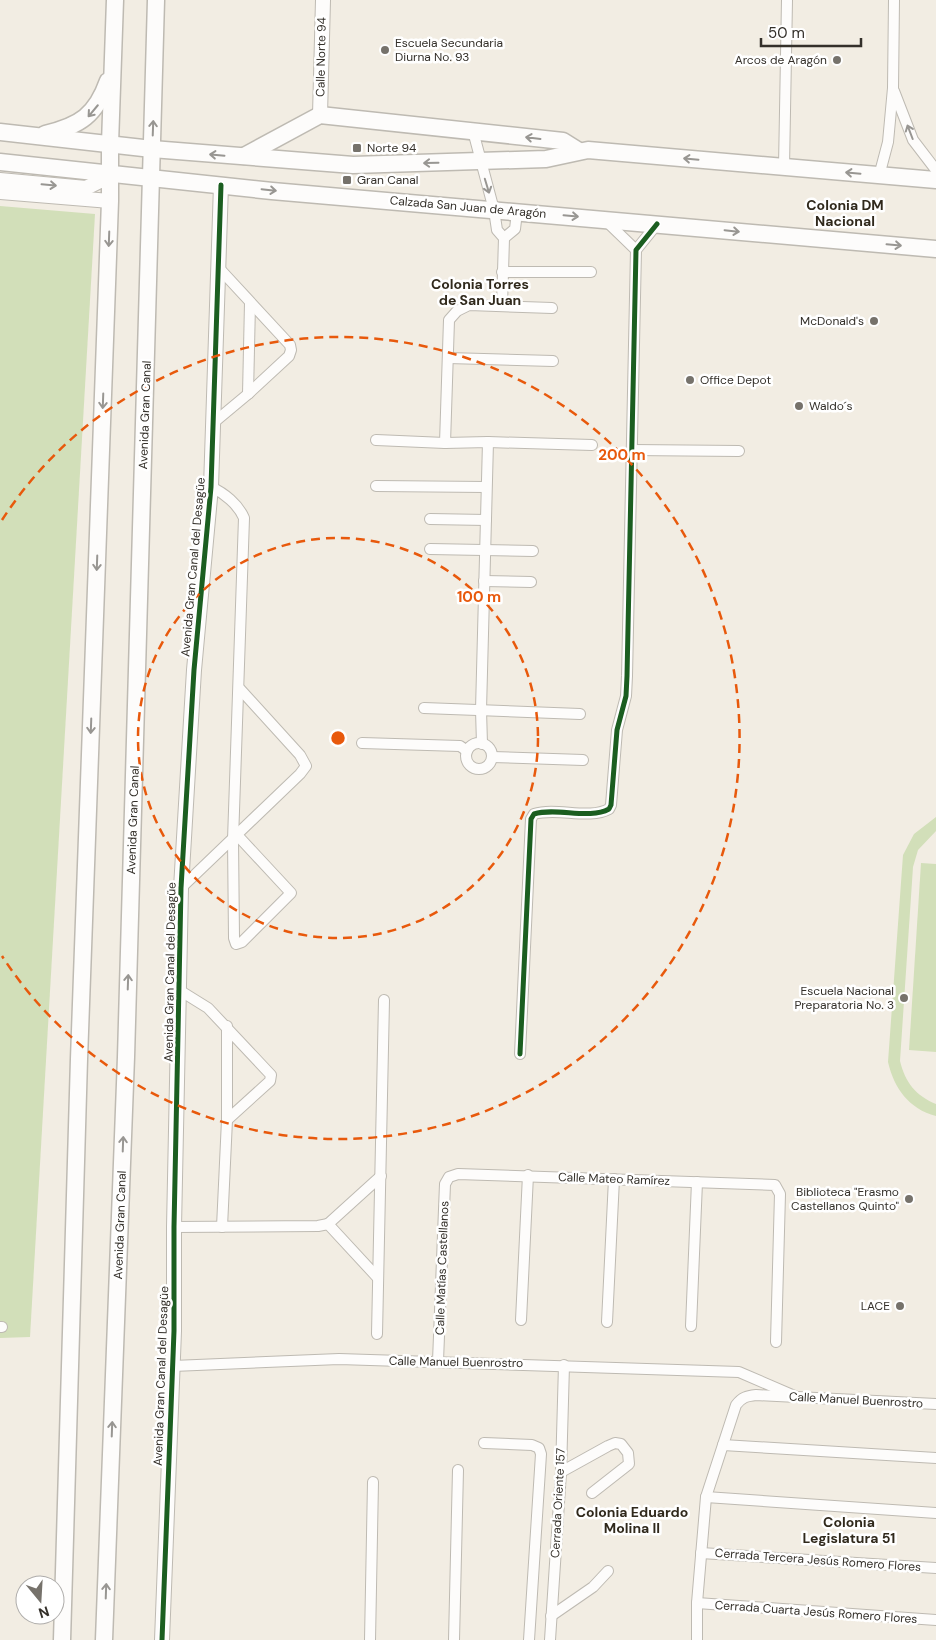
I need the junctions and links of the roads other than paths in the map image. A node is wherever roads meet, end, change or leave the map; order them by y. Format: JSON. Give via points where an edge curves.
{"nodes":[{"id":1,"x":115,"y":0,"type":"edge"},
{"id":2,"x":156,"y":0,"type":"edge"},
{"id":3,"x":323,"y":0,"type":"edge"},
{"id":4,"x":787,"y":0,"type":"edge"},
{"id":5,"x":894,"y":0,"type":"edge"},
{"id":6,"x":113,"y":67,"type":"junction"},
{"id":7,"x":893,"y":88,"type":"junction"},
{"id":8,"x":320,"y":115,"type":"junction"},
{"id":9,"x":473,"y":131,"type":"junction"},
{"id":10,"x":0,"y":132,"type":"edge"},
{"id":11,"x":39,"y":136,"type":"junction"},
{"id":12,"x":110,"y":144,"type":"junction"},
{"id":13,"x":152,"y":149,"type":"junction"},
{"id":14,"x":579,"y":151,"type":"junction"},
{"id":15,"x":243,"y":157,"type":"junction"},
{"id":16,"x":0,"y":162,"type":"edge"},
{"id":17,"x":480,"y":162,"type":"junction"},
{"id":18,"x":784,"y":167,"type":"junction"},
{"id":19,"x":936,"y":170,"type":"edge"},
{"id":20,"x":110,"y":172,"type":"junction"},
{"id":21,"x":879,"y":176,"type":"junction"},
{"id":22,"x":151,"y":177,"type":"junction"},
{"id":23,"x":0,"y":180,"type":"edge"},
{"id":24,"x":936,"y":180,"type":"edge"},
{"id":25,"x":221,"y":185,"type":"junction"},
{"id":26,"x":0,"y":192,"type":"edge"},
{"id":27,"x":110,"y":201,"type":"junction"},
{"id":28,"x":494,"y":210,"type":"junction"},
{"id":29,"x":518,"y":212,"type":"junction"},
{"id":30,"x":604,"y":220,"type":"junction"},
{"id":31,"x":657,"y":224,"type":"junction"},
{"id":32,"x":503,"y":243,"type":"junction"},
{"id":33,"x":936,"y":249,"type":"edge"},
{"id":34,"x":636,"y":250,"type":"junction"},
{"id":35,"x":217,"y":266,"type":"junction"},
{"id":36,"x":502,"y":272,"type":"junction"},
{"id":37,"x":591,"y":272,"type":"dead end"},
{"id":38,"x":250,"y":303,"type":"junction"},
{"id":39,"x":502,"y":306,"type":"junction"},
{"id":40,"x":552,"y":308,"type":"dead end"},
{"id":41,"x":448,"y":358,"type":"junction"},
{"id":42,"x":553,"y":361,"type":"dead end"},
{"id":43,"x":248,"y":394,"type":"junction"},
{"id":44,"x":212,"y":424,"type":"junction"},
{"id":45,"x":376,"y":440,"type":"dead end"},
{"id":46,"x":488,"y":442,"type":"junction"},
{"id":47,"x":445,"y":443,"type":"junction"},
{"id":48,"x":592,"y":445,"type":"dead end"},
{"id":49,"x":632,"y":450,"type":"junction"},
{"id":50,"x":739,"y":451,"type":"dead end"},
{"id":51,"x":376,"y":486,"type":"dead end"},
{"id":52,"x":211,"y":487,"type":"junction"},
{"id":53,"x":486,"y":487,"type":"junction"},
{"id":54,"x":430,"y":520,"type":"dead end"},
{"id":55,"x":486,"y":520,"type":"junction"},
{"id":56,"x":430,"y":549,"type":"dead end"},
{"id":57,"x":486,"y":551,"type":"junction"},
{"id":58,"x":533,"y":551,"type":"dead end"},
{"id":59,"x":484,"y":581,"type":"junction"},
{"id":60,"x":531,"y":582,"type":"dead end"},
{"id":61,"x":240,"y":689,"type":"junction"},
{"id":62,"x":424,"y":708,"type":"dead end"},
{"id":63,"x":481,"y":710,"type":"junction"},
{"id":64,"x":580,"y":714,"type":"dead end"},
{"id":65,"x":362,"y":743,"type":"dead end"},
{"id":66,"x":482,"y":744,"type":"junction"},
{"id":67,"x":468,"y":751,"type":"junction"},
{"id":68,"x":492,"y":757,"type":"junction"},
{"id":69,"x":584,"y":760,"type":"dead end"},
{"id":70,"x":235,"y":838,"type":"junction"},
{"id":71,"x":182,"y":888,"type":"junction"},
{"id":72,"x":179,"y":990,"type":"junction"},
{"id":73,"x":384,"y":1000,"type":"dead end"},
{"id":74,"x":227,"y":1026,"type":"junction"},
{"id":75,"x":520,"y":1054,"type":"dead end"},
{"id":76,"x":227,"y":1120,"type":"junction"},
{"id":77,"x":528,"y":1175,"type":"junction"},
{"id":78,"x":381,"y":1176,"type":"junction"},
{"id":79,"x":449,"y":1177,"type":"joint"},
{"id":80,"x":614,"y":1179,"type":"junction"},
{"id":81,"x":697,"y":1182,"type":"junction"},
{"id":82,"x":328,"y":1224,"type":"junction"},
{"id":83,"x":174,"y":1227,"type":"junction"},
{"id":84,"x":222,"y":1227,"type":"junction"},
{"id":85,"x":377,"y":1277,"type":"junction"},
{"id":86,"x":521,"y":1320,"type":"dead end"},
{"id":87,"x":607,"y":1322,"type":"dead end"},
{"id":88,"x":691,"y":1326,"type":"dead end"},
{"id":89,"x":377,"y":1334,"type":"dead end"},
{"id":90,"x":776,"y":1342,"type":"dead end"},
{"id":91,"x":438,"y":1361,"type":"junction"},
{"id":92,"x":564,"y":1365,"type":"junction"},
{"id":93,"x":173,"y":1366,"type":"junction"},
{"id":94,"x":797,"y":1397,"type":"junction"},
{"id":95,"x":936,"y":1404,"type":"edge"},
{"id":96,"x":484,"y":1443,"type":"dead end"},
{"id":97,"x":723,"y":1445,"type":"junction"},
{"id":98,"x":936,"y":1458,"type":"edge"},
{"id":99,"x":458,"y":1470,"type":"dead end"},
{"id":100,"x":561,"y":1472,"type":"junction"},
{"id":101,"x":373,"y":1482,"type":"dead end"},
{"id":102,"x":592,"y":1494,"type":"dead end"},
{"id":103,"x":706,"y":1497,"type":"junction"},
{"id":104,"x":936,"y":1513,"type":"edge"},
{"id":105,"x":701,"y":1552,"type":"junction"},
{"id":106,"x":936,"y":1568,"type":"edge"},
{"id":107,"x":608,"y":1571,"type":"dead end"},
{"id":108,"x":697,"y":1603,"type":"junction"},
{"id":109,"x":552,"y":1616,"type":"junction"},
{"id":110,"x":936,"y":1620,"type":"edge"},
{"id":111,"x":62,"y":1640,"type":"edge"},
{"id":112,"x":104,"y":1640,"type":"edge"},
{"id":113,"x":162,"y":1640,"type":"edge"},
{"id":114,"x":370,"y":1640,"type":"edge"},
{"id":115,"x":454,"y":1640,"type":"edge"},
{"id":116,"x":529,"y":1640,"type":"edge"},
{"id":117,"x":550,"y":1640,"type":"edge"},
{"id":118,"x":697,"y":1640,"type":"edge"}],
"edges":[{"from":1,"to":6,"type":"main road"},
{"from":13,"to":2,"type":"main road","name":"Avenida Gran Canal","one_way":true},
{"from":3,"to":8,"type":"street","name":"Calle Norte 94"},
{"from":4,"to":18,"type":"street"},
{"from":5,"to":7,"type":"street"},
{"from":6,"to":11,"type":"main road","one_way":true,"via":[[101,100],[88,117]]},
{"from":6,"to":12,"type":"main road"},
{"from":19,"to":7,"type":"street","one_way":true,"via":[[914,140]]},
{"from":7,"to":21,"type":"street","via":[[888,142]]},
{"from":8,"to":9,"type":"main road"},
{"from":8,"to":15,"type":"main road"},
{"from":14,"to":9,"type":"main road","one_way":true,"via":[[563,141]]},
{"from":9,"to":17,"type":"street"},
{"from":10,"to":11,"type":"main road"},
{"from":11,"to":12,"type":"main road"},
{"from":12,"to":13,"type":"main road"},
{"from":12,"to":20,"type":"main road"},
{"from":15,"to":13,"type":"main road","one_way":true},
{"from":13,"to":22,"type":"main road","name":"Avenida Gran Canal"},
{"from":14,"to":17,"type":"main road","via":[[546,159]]},
{"from":18,"to":14,"type":"main road","one_way":true},
{"from":17,"to":15,"type":"main road","one_way":true,"via":[[353,165]]},
{"from":16,"to":20,"type":"main road","name":"Calzada San Juan de Aragón"},
{"from":17,"to":28,"type":"street","one_way":true},
{"from":21,"to":18,"type":"main road","one_way":true},
{"from":20,"to":22,"type":"main road","name":"Calzada San Juan de Aragón"},
{"from":23,"to":20,"type":"street","one_way":true,"via":[[86,188]]},
{"from":20,"to":27,"type":"main road"},
{"from":21,"to":24,"type":"main road"},
{"from":22,"to":25,"type":"main road","name":"Calzada San Juan de Aragón"},
{"from":112,"to":22,"type":"main road","name":"Avenida Gran Canal","one_way":true,"via":[[126,1057]]},
{"from":25,"to":28,"type":"main road","name":"Calzada San Juan de Aragón","one_way":true},
{"from":25,"to":35,"type":"street","name":"Avenida Gran Canal del Desagüe"},
{"from":26,"to":27,"type":"street"},
{"from":27,"to":111,"type":"main road","one_way":true},
{"from":28,"to":29,"type":"main road","name":"Calzada San Juan de Aragón"},
{"from":28,"to":32,"type":"street"},
{"from":29,"to":30,"type":"main road","name":"Calzada San Juan de Aragón","one_way":true},
{"from":29,"to":32,"type":"street","via":[[515,229]]},
{"from":30,"to":31,"type":"main road","name":"Calzada San Juan de Aragón"},
{"from":30,"to":34,"type":"street"},
{"from":31,"to":33,"type":"main road","name":"Calzada San Juan de Aragón","one_way":true},
{"from":31,"to":34,"type":"street"},
{"from":32,"to":36,"type":"street"},
{"from":34,"to":49,"type":"street"},
{"from":35,"to":38,"type":"street"},
{"from":35,"to":44,"type":"street","name":"Avenida Gran Canal del Desagüe"},
{"from":36,"to":37,"type":"street"},
{"from":36,"to":39,"type":"street"},
{"from":38,"to":43,"type":"street"},
{"from":38,"to":43,"type":"street","via":[[290,345],[291,350],[289,356]]},
{"from":39,"to":40,"type":"street"},
{"from":39,"to":41,"type":"street","via":[[469,305],[457,310],[449,320]]},
{"from":41,"to":42,"type":"street"},
{"from":41,"to":47,"type":"street"},
{"from":43,"to":44,"type":"street"},
{"from":44,"to":52,"type":"street","name":"Avenida Gran Canal del Desagüe"},
{"from":45,"to":47,"type":"street"},
{"from":46,"to":47,"type":"street"},
{"from":46,"to":48,"type":"street"},
{"from":46,"to":53,"type":"street"},
{"from":49,"to":50,"type":"street"},
{"from":49,"to":75,"type":"street","via":[[626,696],[617,730],[609,810],[540,812],[531,819]]},
{"from":51,"to":53,"type":"street"},
{"from":52,"to":61,"type":"street","via":[[224,493],[244,518]]},
{"from":52,"to":71,"type":"street","name":"Avenida Gran Canal del Desagüe","via":[[194,670]]},
{"from":53,"to":55,"type":"street"},
{"from":54,"to":55,"type":"street"},
{"from":55,"to":57,"type":"street"},
{"from":56,"to":57,"type":"street"},
{"from":57,"to":58,"type":"street"},
{"from":57,"to":59,"type":"street"},
{"from":59,"to":60,"type":"street"},
{"from":59,"to":63,"type":"street"},
{"from":61,"to":70,"type":"street"},
{"from":61,"to":70,"type":"street","via":[[300,755],[306,766]]},
{"from":62,"to":63,"type":"street"},
{"from":63,"to":64,"type":"street"},
{"from":63,"to":66,"type":"street"},
{"from":65,"to":67,"type":"street","via":[[460,746]]},
{"from":66,"to":67,"type":"street","via":[[474,745]]},
{"from":66,"to":68,"type":"street","via":[[490,749]]},
{"from":67,"to":68,"type":"street","via":[[467,760],[476,769],[485,768]]},
{"from":68,"to":69,"type":"street"},
{"from":70,"to":70,"type":"street","via":[[291,893],[239,944],[234,938]]},
{"from":70,"to":71,"type":"street"},
{"from":71,"to":72,"type":"street","name":"Avenida Gran Canal del Desagüe"},
{"from":72,"to":74,"type":"street","via":[[208,1008]]},
{"from":72,"to":83,"type":"street","name":"Avenida Gran Canal del Desagüe"},
{"from":73,"to":78,"type":"street"},
{"from":74,"to":76,"type":"street"},
{"from":74,"to":76,"type":"street","via":[[272,1078]]},
{"from":76,"to":84,"type":"street"},
{"from":77,"to":79,"type":"street","name":"Calle Mateo Ramírez","via":[[458,1174]]},
{"from":77,"to":80,"type":"street","name":"Calle Mateo Ramírez"},
{"from":77,"to":86,"type":"street"},
{"from":78,"to":82,"type":"street"},
{"from":78,"to":85,"type":"street"},
{"from":79,"to":91,"type":"street","name":"Calle Matías Castellanos","via":[[445,1184]]},
{"from":80,"to":81,"type":"street","name":"Calle Mateo Ramírez"},
{"from":80,"to":87,"type":"street"},
{"from":81,"to":88,"type":"street"},
{"from":81,"to":90,"type":"street","name":"Calle Mateo Ramírez","via":[[772,1184],[778,1187]]},
{"from":82,"to":84,"type":"street"},
{"from":82,"to":85,"type":"street"},
{"from":83,"to":84,"type":"street"},
{"from":83,"to":93,"type":"street","name":"Avenida Gran Canal del Desagüe"},
{"from":85,"to":89,"type":"street"},
{"from":91,"to":92,"type":"street","name":"Calle Manuel Buenrostro"},
{"from":91,"to":93,"type":"street","name":"Calle Manuel Buenrostro","via":[[339,1360]]},
{"from":92,"to":94,"type":"street","name":"Calle Manuel Buenrostro","via":[[739,1372]]},
{"from":92,"to":100,"type":"street","name":"Cerrada Oriente 157"},
{"from":93,"to":113,"type":"street","name":"Avenida Gran Canal del Desagüe"},
{"from":94,"to":95,"type":"street","name":"Calle Manuel Buenrostro"},
{"from":94,"to":97,"type":"street","name":"Calle Manuel Buenrostro","via":[[746,1396],[736,1404]]},
{"from":96,"to":116,"type":"street","via":[[532,1445],[539,1448],[541,1454]]},
{"from":97,"to":98,"type":"street"},
{"from":97,"to":103,"type":"street"},
{"from":99,"to":115,"type":"street"},
{"from":100,"to":102,"type":"street","via":[[615,1442],[621,1444],[628,1453],[629,1464]]},
{"from":100,"to":109,"type":"street","name":"Cerrada Oriente 157"},
{"from":101,"to":114,"type":"street"},
{"from":103,"to":104,"type":"street"},
{"from":103,"to":105,"type":"street"},
{"from":105,"to":106,"type":"street","name":"Cerrada Tercera Jesús Romero Flores"},
{"from":105,"to":108,"type":"street"},
{"from":107,"to":109,"type":"street","via":[[594,1587]]},
{"from":108,"to":110,"type":"street","name":"Cerrada Cuarta Jesús Romero Flores"},
{"from":108,"to":118,"type":"street"},
{"from":109,"to":117,"type":"street","name":"Cerrada Oriente 157"}]}
